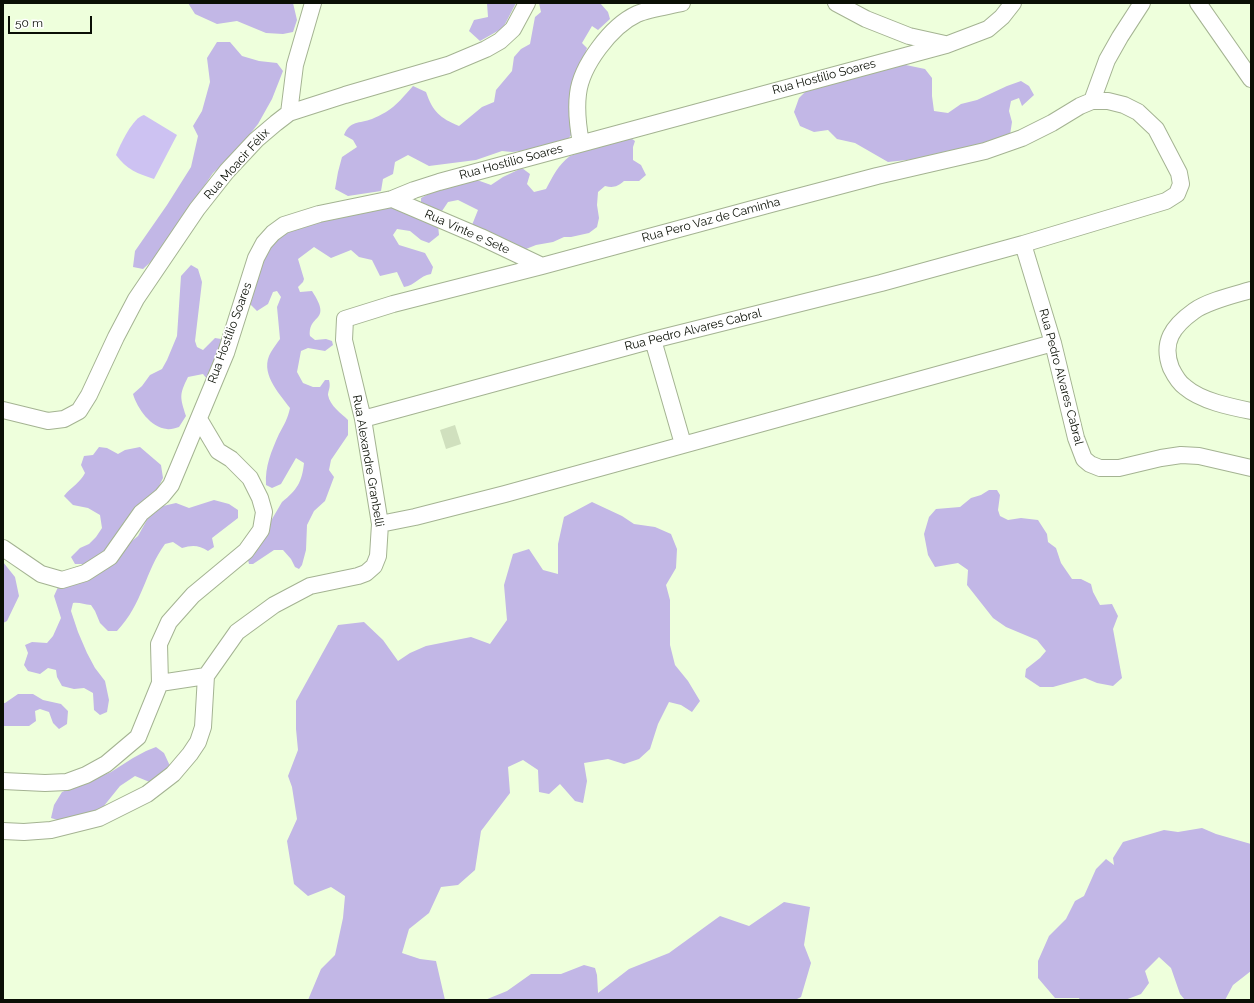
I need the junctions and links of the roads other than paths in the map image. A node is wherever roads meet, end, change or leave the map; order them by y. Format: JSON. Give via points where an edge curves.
{"nodes":[{"id":1,"x":313,"y":3,"type":"edge"},
{"id":2,"x":527,"y":3,"type":"edge"},
{"id":3,"x":682,"y":3,"type":"edge"},
{"id":4,"x":836,"y":3,"type":"edge"},
{"id":5,"x":1013,"y":3,"type":"edge"},
{"id":6,"x":1142,"y":3,"type":"edge"},
{"id":7,"x":1198,"y":3,"type":"edge"},
{"id":8,"x":946,"y":44,"type":"junction"},
{"id":9,"x":1251,"y":79,"type":"edge"},
{"id":10,"x":1092,"y":101,"type":"junction"},
{"id":11,"x":289,"y":113,"type":"junction"},
{"id":12,"x":581,"y":143,"type":"junction"},
{"id":13,"x":392,"y":199,"type":"junction"},
{"id":14,"x":1023,"y":244,"type":"junction"},
{"id":15,"x":542,"y":266,"type":"junction"},
{"id":16,"x":1251,"y":290,"type":"edge"},
{"id":17,"x":344,"y":340,"type":"joint"},
{"id":18,"x":653,"y":340,"type":"junction"},
{"id":19,"x":1052,"y":342,"type":"junction"},
{"id":20,"x":3,"y":410,"type":"edge"},
{"id":21,"x":1251,"y":411,"type":"edge"},
{"id":22,"x":199,"y":419,"type":"junction"},
{"id":23,"x":363,"y":419,"type":"junction"},
{"id":24,"x":683,"y":444,"type":"junction"},
{"id":25,"x":1251,"y":468,"type":"edge"},
{"id":26,"x":380,"y":524,"type":"junction"},
{"id":27,"x":3,"y":548,"type":"edge"},
{"id":28,"x":206,"y":676,"type":"junction"},
{"id":29,"x":160,"y":683,"type":"junction"},
{"id":30,"x":3,"y":782,"type":"edge"},
{"id":31,"x":3,"y":831,"type":"edge"}],
"edges":[{"from":1,"to":11,"type":"street","via":[[295,65]]},
{"from":2,"to":11,"type":"street","name":"Rua Moacir Félix","via":[[513,28],[500,41],[486,49],[448,65]]},
{"from":3,"to":12,"type":"street","via":[[637,14],[615,29],[599,48],[582,76],[578,94]]},
{"from":4,"to":8,"type":"street","via":[[866,19],[909,36]]},
{"from":5,"to":8,"type":"street","name":"Rua Hostílio Soares","via":[[988,29]]},
{"from":6,"to":10,"type":"street","via":[[1107,60]]},
{"from":7,"to":9,"type":"street"},
{"from":8,"to":12,"type":"street","name":"Rua Hostílio Soares"},
{"from":10,"to":14,"type":"street","name":"Rua Pedro Alvares Cabral","via":[[1124,105],[1138,112],[1156,129],[1179,173],[1181,184],[1177,194],[1166,201]]},
{"from":10,"to":15,"type":"street","name":"Rua Pero Vaz de Caminha","via":[[1022,138],[985,151],[847,184]]},
{"from":11,"to":20,"type":"street","name":"Rua Moacir Félix","via":[[256,140],[197,209],[136,299],[79,411],[64,419],[48,421]]},
{"from":12,"to":13,"type":"street","name":"Rua Hostílio Soares","via":[[439,182]]},
{"from":13,"to":15,"type":"street","name":"Rua Vinte e Sete"},
{"from":13,"to":22,"type":"street","name":"Rua Hostílio Soares","via":[[319,214],[284,225],[264,243],[256,258],[226,353]]},
{"from":14,"to":18,"type":"street","name":"Rua Pedro Alvares Cabral","via":[[881,283]]},
{"from":14,"to":19,"type":"street","name":"Rua Pedro Alvares Cabral"},
{"from":15,"to":17,"type":"street","name":"Rua Pero Vaz de Caminha","via":[[352,316],[345,319]]},
{"from":16,"to":21,"type":"street","via":[[1217,300],[1195,310],[1171,334],[1166,352],[1173,373],[1185,387],[1201,397]]},
{"from":17,"to":23,"type":"street","name":"Rua Alexandre Granbelli"},
{"from":18,"to":23,"type":"street","name":"Rua Pedro Alvares Cabral"},
{"from":18,"to":24,"type":"street"},
{"from":19,"to":24,"type":"street"},
{"from":19,"to":25,"type":"street","name":"Rua Pedro Alvares Cabral","via":[[1076,438],[1084,459],[1090,464],[1100,468],[1119,468],[1181,455],[1199,456]]},
{"from":22,"to":27,"type":"street","name":"Rua Hostílio Soares","via":[[171,485],[141,513],[110,557],[85,573],[62,580],[41,574]]},
{"from":22,"to":29,"type":"street","via":[[218,451],[231,458],[250,478],[264,512],[261,530],[246,551],[193,595],[169,622],[159,644]]},
{"from":23,"to":26,"type":"street","name":"Rua Alexandre Granbelli"},
{"from":24,"to":26,"type":"street","via":[[505,494]]},
{"from":26,"to":28,"type":"street","name":"Rua Alexandre Granbelli","via":[[378,556],[374,566],[366,573],[310,586],[274,605],[237,632]]},
{"from":28,"to":29,"type":"street"},
{"from":28,"to":31,"type":"street","via":[[203,727],[198,742],[173,774],[147,794],[99,818],[51,830]]},
{"from":29,"to":30,"type":"street","via":[[138,737],[106,764],[67,782]]}]}
